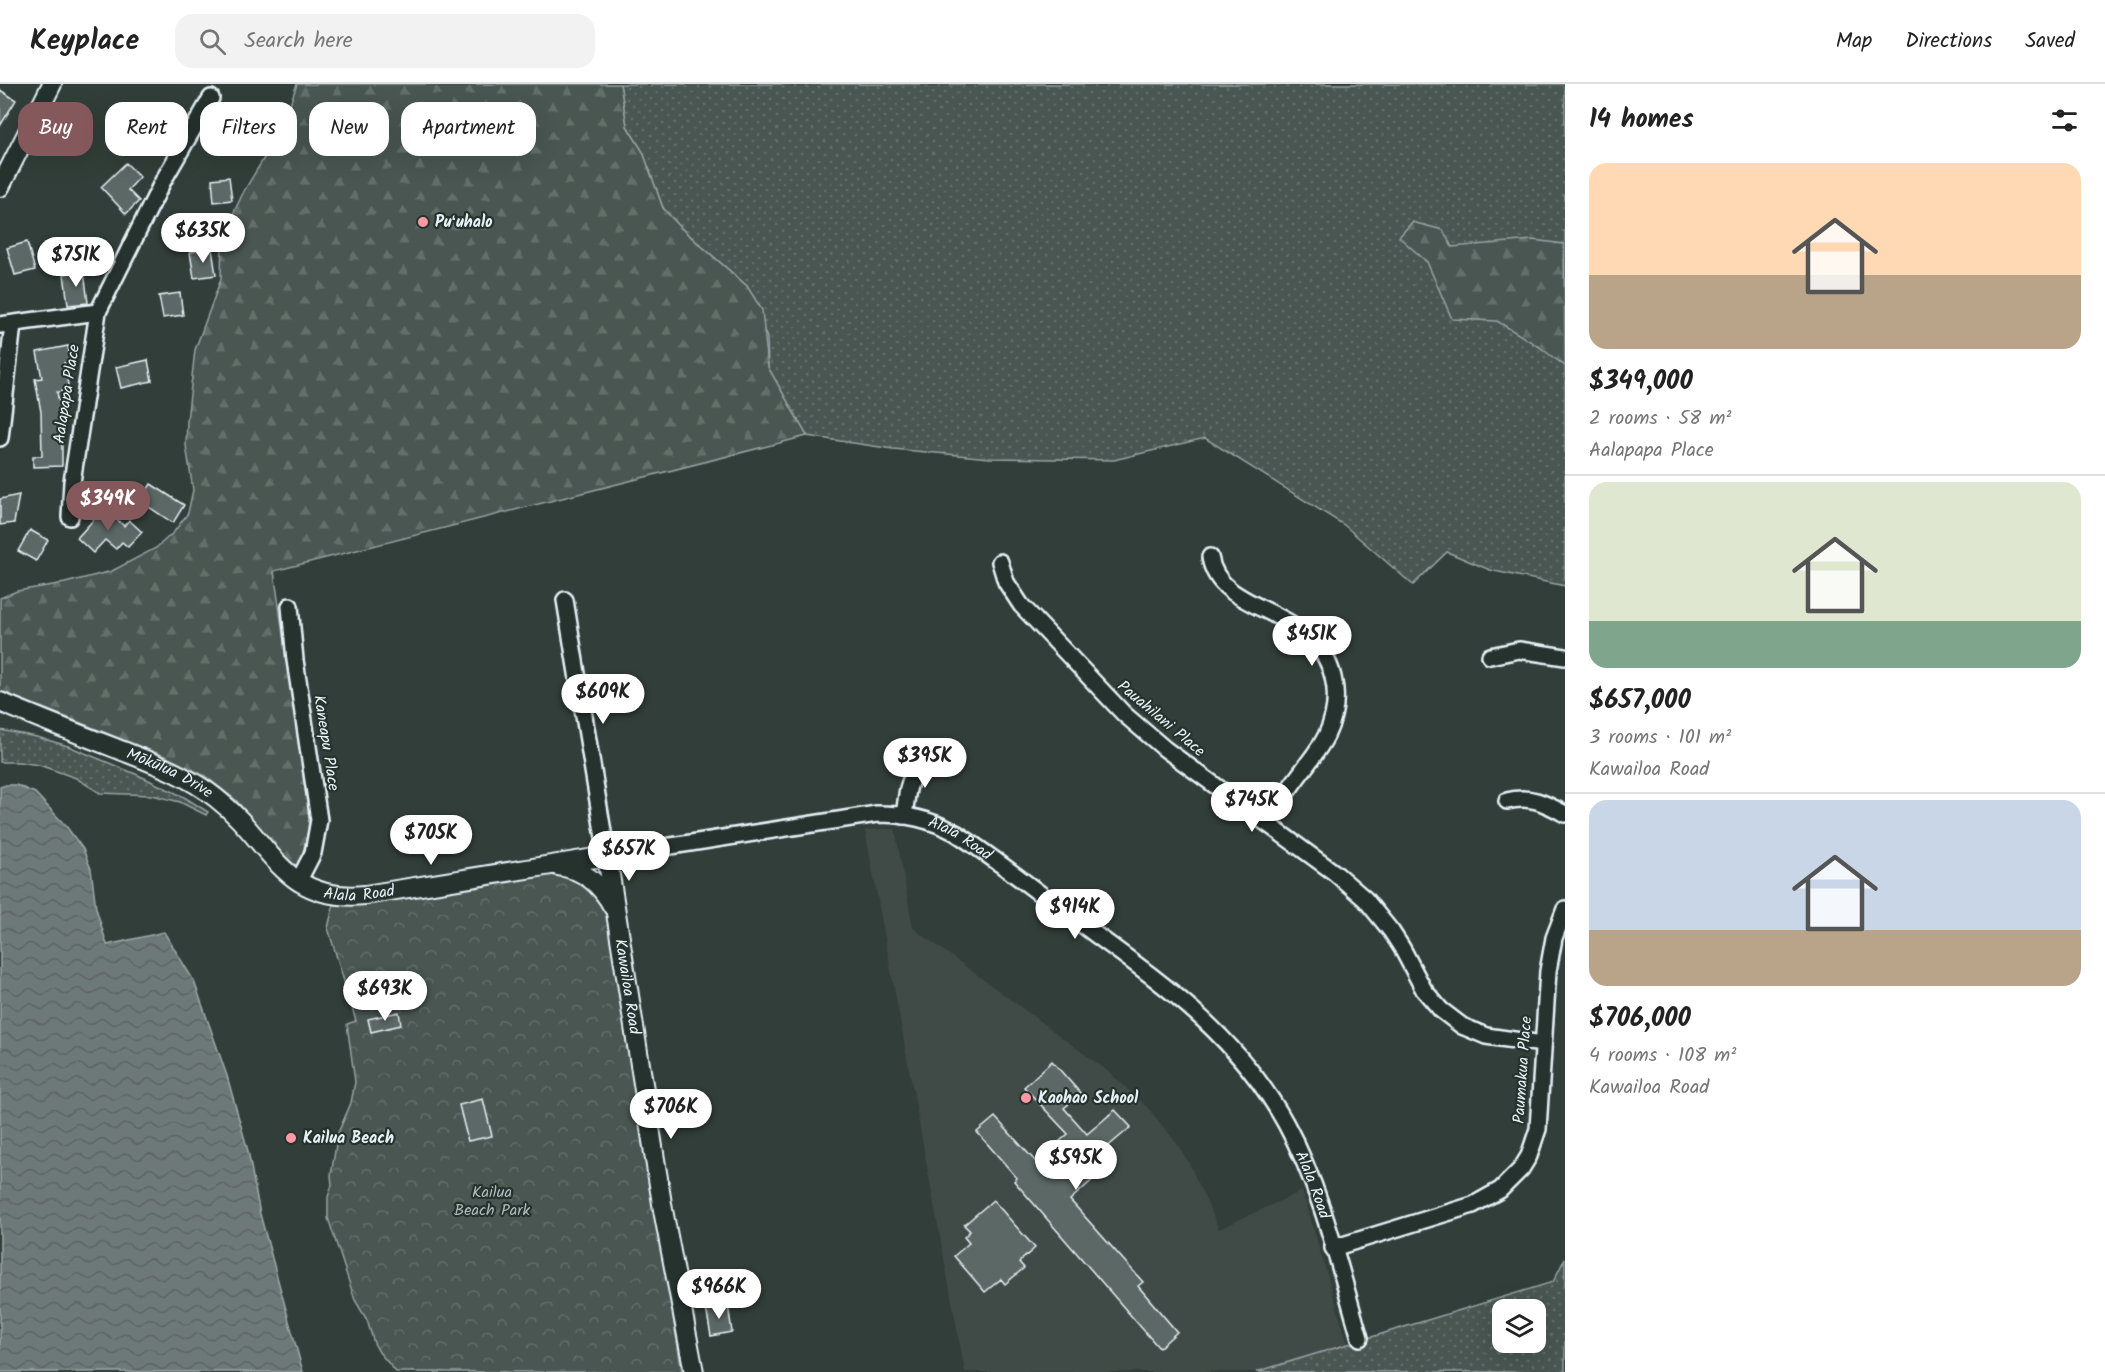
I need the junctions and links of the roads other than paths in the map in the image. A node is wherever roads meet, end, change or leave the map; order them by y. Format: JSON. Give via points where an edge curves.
{"nodes":[{"id":1,"x":52,"y":84,"type":"edge"},
{"id":2,"x":211,"y":98,"type":"dead end"},
{"id":3,"x":0,"y":187,"type":"edge"},
{"id":4,"x":98,"y":312,"type":"junction"},
{"id":5,"x":7,"y":325,"type":"edge"},
{"id":6,"x":0,"y":438,"type":"edge"},
{"id":7,"x":70,"y":517,"type":"dead end"},
{"id":8,"x":1210,"y":557,"type":"dead end"},
{"id":9,"x":1000,"y":562,"type":"dead end"},
{"id":10,"x":565,"y":600,"type":"dead end"},
{"id":11,"x":290,"y":606,"type":"dead end"},
{"id":12,"x":1490,"y":656,"type":"dead end"},
{"id":13,"x":1565,"y":657,"type":"edge"},
{"id":14,"x":0,"y":702,"type":"edge"},
{"id":15,"x":938,"y":756,"type":"dead end"},
{"id":16,"x":1507,"y":801,"type":"dead end"},
{"id":17,"x":1565,"y":814,"type":"edge"},
{"id":18,"x":904,"y":816,"type":"junction"},
{"id":19,"x":1265,"y":822,"type":"junction"},
{"id":20,"x":607,"y":856,"type":"junction"},
{"id":21,"x":550,"y":865,"type":"junction"},
{"id":22,"x":304,"y":885,"type":"junction"},
{"id":23,"x":1565,"y":909,"type":"edge"},
{"id":24,"x":615,"y":913,"type":"junction"},
{"id":25,"x":1543,"y":1044,"type":"junction"},
{"id":26,"x":1333,"y":1248,"type":"junction"},
{"id":27,"x":1360,"y":1338,"type":"dead end"},
{"id":28,"x":694,"y":1372,"type":"edge"}],
"edges":[{"from":1,"to":3,"type":"street"},
{"from":2,"to":4,"type":"street","name":"Aalapapa Place","via":[[163,181]]},
{"from":4,"to":5,"type":"street"},
{"from":4,"to":7,"type":"street","name":"Aalapapa Place"},
{"from":5,"to":6,"type":"street"},
{"from":8,"to":19,"type":"street","via":[[1215,573],[1229,590],[1312,638],[1328,661],[1334,681],[1336,700],[1326,737]]},
{"from":9,"to":19,"type":"street","name":"Pauahilani Place","via":[[1006,582],[1021,605],[1112,702],[1165,749]]},
{"from":10,"to":20,"type":"street","name":"Kawailoa Road"},
{"from":11,"to":22,"type":"street","name":"Kaneapu Place","via":[[319,820]]},
{"from":12,"to":13,"type":"street","via":[[1519,650]]},
{"from":14,"to":22,"type":"street","name":"Mōkūlua Drive","via":[[162,767],[199,786],[240,819],[278,865]]},
{"from":15,"to":18,"type":"street","via":[[920,766],[912,776]]},
{"from":16,"to":17,"type":"street","via":[[1532,799]]},
{"from":18,"to":20,"type":"street","name":"Alala Road","via":[[877,814]]},
{"from":18,"to":26,"type":"street","name":"Alala Road","via":[[929,821],[966,839],[1167,986],[1204,1019],[1256,1078],[1286,1124],[1314,1189]]},
{"from":19,"to":25,"type":"street","name":"Pauahilani Place","via":[[1365,899],[1396,939],[1424,990],[1451,1019],[1486,1036]]},
{"from":20,"to":21,"type":"street","name":"Alala Road"},
{"from":20,"to":24,"type":"street","name":"Kawailoa Road"},
{"from":21,"to":22,"type":"street","name":"Alala Road","via":[[358,896],[337,895]]},
{"from":21,"to":24,"type":"street","via":[[573,869],[593,880]]},
{"from":23,"to":25,"type":"street","name":"Paumakua Place","via":[[1548,970]]},
{"from":24,"to":28,"type":"street","name":"Kawailoa Road","via":[[663,1210]]},
{"from":25,"to":26,"type":"street","name":"Paumakua Place","via":[[1539,1129],[1529,1156],[1511,1180],[1473,1205]]},
{"from":26,"to":27,"type":"street","name":"Alala Road"}]}
